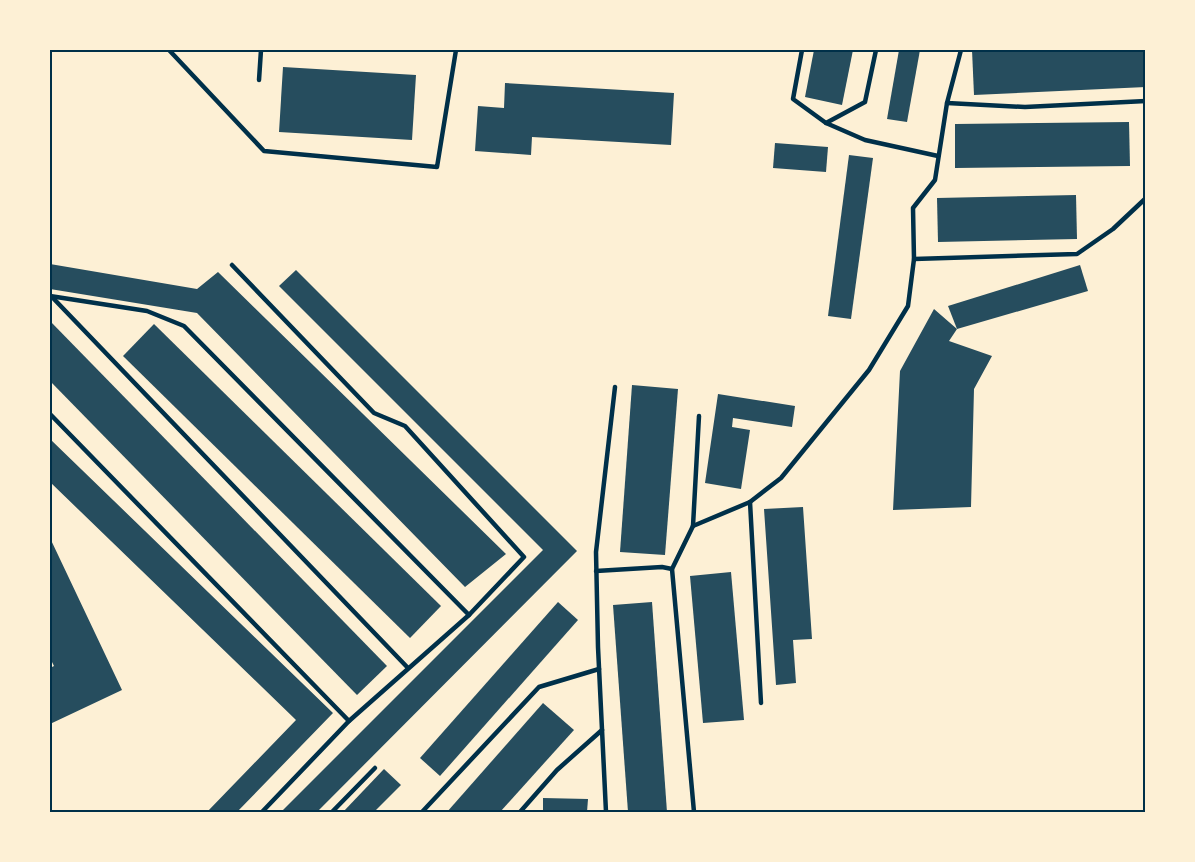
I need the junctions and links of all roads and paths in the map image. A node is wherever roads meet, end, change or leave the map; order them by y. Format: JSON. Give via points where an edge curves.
{"nodes":[{"id":1,"x":169,"y":50,"type":"edge"},
{"id":2,"x":261,"y":50,"type":"edge"},
{"id":3,"x":456,"y":50,"type":"edge"},
{"id":4,"x":802,"y":50,"type":"edge"},
{"id":5,"x":876,"y":50,"type":"edge"},
{"id":6,"x":962,"y":50,"type":"edge"},
{"id":7,"x":259,"y":80,"type":"dead end"},
{"id":8,"x":1146,"y":101,"type":"edge"},
{"id":9,"x":947,"y":103,"type":"junction"},
{"id":10,"x":826,"y":123,"type":"junction"},
{"id":11,"x":938,"y":156,"type":"junction"},
{"id":12,"x":1146,"y":198,"type":"edge"},
{"id":13,"x":914,"y":259,"type":"junction"},
{"id":14,"x":232,"y":266,"type":"dead end"},
{"id":15,"x":51,"y":296,"type":"edge"},
{"id":16,"x":615,"y":387,"type":"dead end"},
{"id":17,"x":50,"y":414,"type":"edge"},
{"id":18,"x":699,"y":416,"type":"dead end"},
{"id":19,"x":750,"y":502,"type":"junction"},
{"id":20,"x":693,"y":526,"type":"junction"},
{"id":21,"x":672,"y":569,"type":"junction"},
{"id":22,"x":596,"y":571,"type":"junction"},
{"id":23,"x":469,"y":615,"type":"junction"},
{"id":24,"x":408,"y":668,"type":"junction"},
{"id":25,"x":599,"y":669,"type":"junction"},
{"id":26,"x":761,"y":703,"type":"dead end"},
{"id":27,"x":349,"y":721,"type":"junction"},
{"id":28,"x":602,"y":730,"type":"junction"},
{"id":29,"x":375,"y":768,"type":"dead end"},
{"id":30,"x":525,"y":810,"type":"edge"},
{"id":31,"x":262,"y":813,"type":"edge"},
{"id":32,"x":332,"y":813,"type":"edge"},
{"id":33,"x":422,"y":813,"type":"edge"},
{"id":34,"x":520,"y":813,"type":"edge"},
{"id":35,"x":606,"y":813,"type":"edge"},
{"id":36,"x":693,"y":813,"type":"edge"}],
"edges":[{"from":1,"to":3,"type":"lane","via":[[264,151],[437,167]]},
{"from":2,"to":7,"type":"lane"},
{"from":4,"to":10,"type":"lane","via":[[793,99]]},
{"from":5,"to":10,"type":"lane","via":[[865,102]]},
{"from":6,"to":9,"type":"lane"},
{"from":8,"to":9,"type":"lane","via":[[1025,107]]},
{"from":9,"to":11,"type":"lane"},
{"from":10,"to":11,"type":"lane","via":[[864,140]]},
{"from":11,"to":13,"type":"lane","via":[[935,180],[914,208]]},
{"from":12,"to":13,"type":"lane","via":[[1113,229],[1077,254]]},
{"from":13,"to":19,"type":"lane","via":[[908,306],[869,370],[780,478]]},
{"from":14,"to":23,"type":"lane","via":[[374,414],[405,426],[524,557]]},
{"from":15,"to":23,"type":"lane","via":[[147,311],[184,326]]},
{"from":15,"to":24,"type":"lane"},
{"from":16,"to":22,"type":"lane"},
{"from":17,"to":27,"type":"lane"},
{"from":18,"to":20,"type":"lane"},
{"from":19,"to":20,"type":"lane"},
{"from":19,"to":26,"type":"lane"},
{"from":20,"to":21,"type":"lane"},
{"from":21,"to":22,"type":"lane"},
{"from":21,"to":36,"type":"lane"},
{"from":22,"to":25,"type":"lane"},
{"from":23,"to":24,"type":"lane"},
{"from":24,"to":27,"type":"lane"},
{"from":25,"to":28,"type":"lane"},
{"from":25,"to":33,"type":"lane","via":[[539,687]]},
{"from":27,"to":31,"type":"lane"},
{"from":28,"to":30,"type":"lane","via":[[557,770]]},
{"from":28,"to":35,"type":"lane"},
{"from":29,"to":32,"type":"lane"},
{"from":30,"to":34,"type":"lane"}]}
